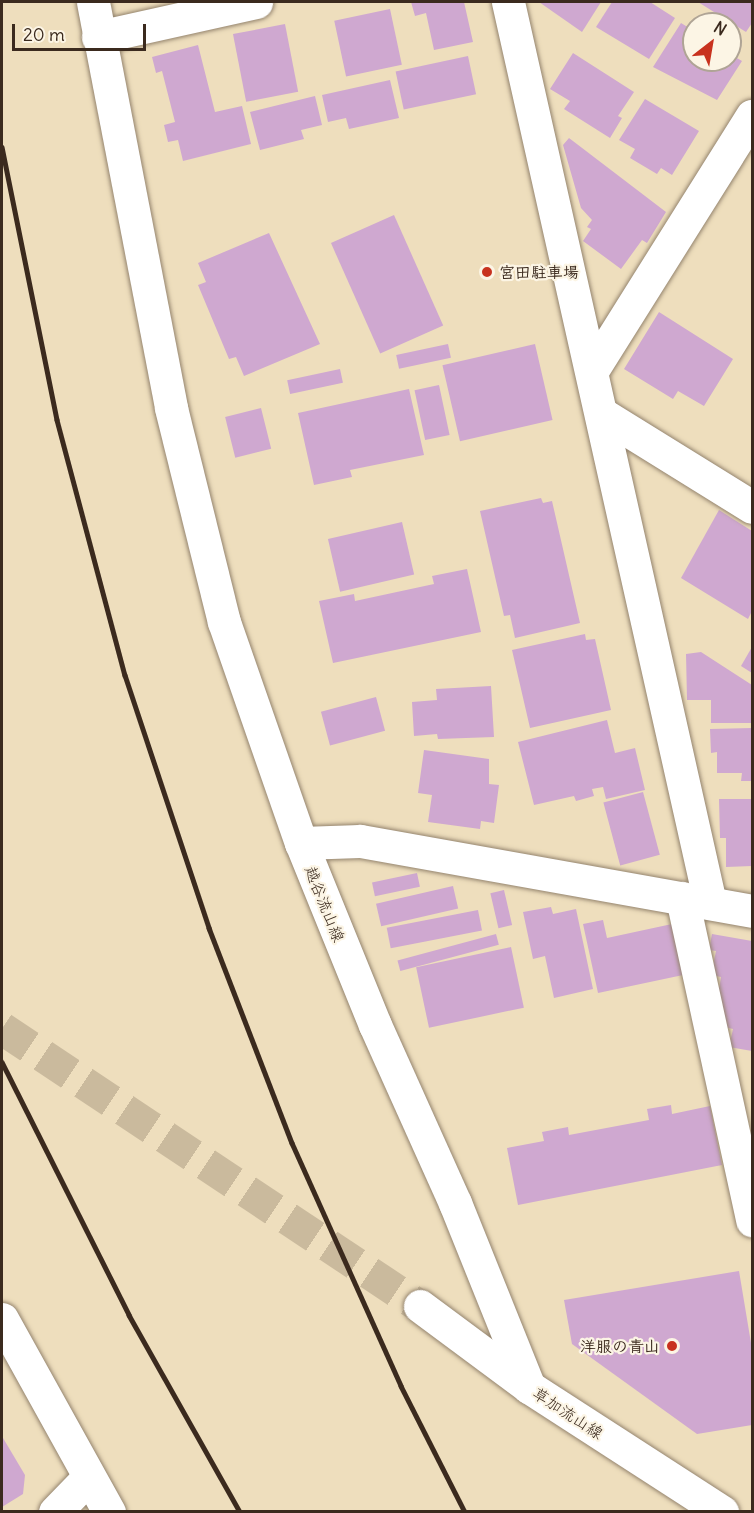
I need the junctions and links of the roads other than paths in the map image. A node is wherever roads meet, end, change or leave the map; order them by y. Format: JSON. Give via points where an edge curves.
{"nodes":[{"id":1,"x":93,"y":2,"type":"edge"},
{"id":2,"x":256,"y":2,"type":"edge"},
{"id":3,"x":508,"y":2,"type":"edge"},
{"id":4,"x":98,"y":37,"type":"junction"},
{"id":5,"x":753,"y":116,"type":"edge"},
{"id":6,"x":592,"y":369,"type":"junction"},
{"id":7,"x":602,"y":414,"type":"junction"},
{"id":8,"x":753,"y":507,"type":"edge"},
{"id":9,"x":301,"y":843,"type":"junction"},
{"id":10,"x":696,"y":901,"type":"junction"},
{"id":11,"x":753,"y":911,"type":"edge"},
{"id":12,"x":753,"y":1220,"type":"edge"},
{"id":13,"x":420,"y":1306,"type":"tunnel mouth"},
{"id":14,"x":2,"y":1319,"type":"edge"},
{"id":15,"x":529,"y":1388,"type":"junction"},
{"id":16,"x":88,"y":1478,"type":"junction"},
{"id":17,"x":55,"y":1512,"type":"edge"},
{"id":18,"x":109,"y":1512,"type":"edge"},
{"id":19,"x":722,"y":1512,"type":"edge"}],
"edges":[{"from":1,"to":4,"type":"street"},
{"from":2,"to":4,"type":"street"},
{"from":3,"to":6,"type":"street"},
{"from":4,"to":9,"type":"street","via":[[171,408],[219,599]]},
{"from":5,"to":6,"type":"street"},
{"from":6,"to":7,"type":"street"},
{"from":7,"to":8,"type":"street"},
{"from":7,"to":10,"type":"street"},
{"from":9,"to":10,"type":"street","name":"越谷流山線","via":[[360,841]]},
{"from":9,"to":15,"type":"street","name":"越谷流山線","via":[[375,1025],[455,1203]]},
{"from":10,"to":11,"type":"street","name":"越谷流山線"},
{"from":10,"to":12,"type":"street"},
{"from":13,"to":15,"type":"street","name":"草加流山線"},
{"from":14,"to":16,"type":"street"},
{"from":15,"to":19,"type":"street","name":"草加流山線"},
{"from":16,"to":17,"type":"street"},
{"from":16,"to":18,"type":"street"}]}
